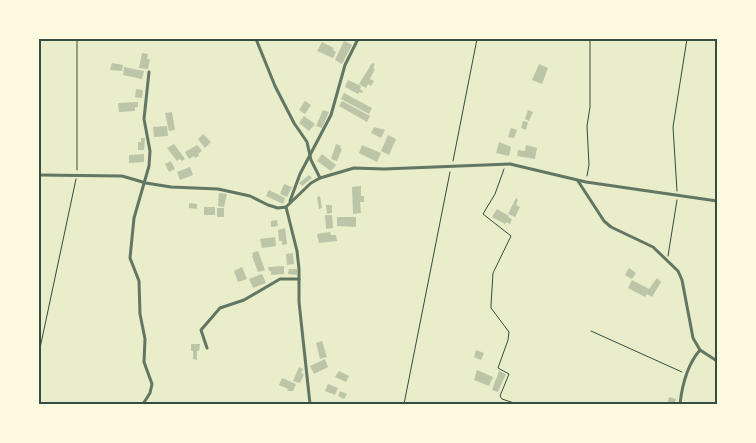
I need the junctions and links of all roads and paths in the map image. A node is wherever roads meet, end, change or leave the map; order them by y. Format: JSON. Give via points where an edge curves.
{"nodes":[{"id":1,"x":77,"y":39,"type":"edge"},
{"id":2,"x":256,"y":39,"type":"edge"},
{"id":3,"x":358,"y":39,"type":"edge"},
{"id":4,"x":477,"y":39,"type":"edge"},
{"id":5,"x":590,"y":39,"type":"edge"},
{"id":6,"x":687,"y":39,"type":"edge"},
{"id":7,"x":149,"y":72,"type":"dead end"},
{"id":8,"x":310,"y":153,"type":"junction"},
{"id":9,"x":506,"y":165,"type":"junction"},
{"id":10,"x":451,"y":167,"type":"junction"},
{"id":11,"x":39,"y":175,"type":"edge"},
{"id":12,"x":77,"y":176,"type":"junction"},
{"id":13,"x":320,"y":178,"type":"junction"},
{"id":14,"x":578,"y":180,"type":"junction"},
{"id":15,"x":586,"y":182,"type":"junction"},
{"id":16,"x":146,"y":183,"type":"junction"},
{"id":17,"x":677,"y":196,"type":"junction"},
{"id":18,"x":717,"y":201,"type":"edge"},
{"id":19,"x":290,"y":202,"type":"junction"},
{"id":20,"x":286,"y":206,"type":"junction"},
{"id":21,"x":670,"y":261,"type":"junction"},
{"id":22,"x":299,"y":279,"type":"junction"},
{"id":23,"x":591,"y":331,"type":"dead end"},
{"id":24,"x":206,"y":348,"type":"dead end"},
{"id":25,"x":700,"y":350,"type":"junction"},
{"id":26,"x":39,"y":353,"type":"edge"},
{"id":27,"x":717,"y":361,"type":"edge"},
{"id":28,"x":688,"y":373,"type":"junction"},
{"id":29,"x":143,"y":404,"type":"edge"},
{"id":30,"x":310,"y":404,"type":"edge"},
{"id":31,"x":404,"y":404,"type":"edge"},
{"id":32,"x":517,"y":404,"type":"edge"},
{"id":33,"x":680,"y":404,"type":"edge"}],
"edges":[{"from":1,"to":12,"type":"path"},
{"from":2,"to":8,"type":"street","via":[[275,86]]},
{"from":3,"to":8,"type":"street","via":[[345,65],[331,115]]},
{"from":4,"to":10,"type":"path"},
{"from":5,"to":15,"type":"path","via":[[589,165]]},
{"from":6,"to":17,"type":"path","via":[[673,127]]},
{"from":7,"to":16,"type":"street","via":[[144,119],[150,151]]},
{"from":8,"to":13,"type":"street"},
{"from":8,"to":19,"type":"street"},
{"from":9,"to":10,"type":"street"},
{"from":9,"to":14,"type":"street"},
{"from":9,"to":32,"type":"path","via":[[483,214],[511,236],[493,273],[491,308],[509,332],[498,368],[509,374],[500,396]]},
{"from":10,"to":13,"type":"street","via":[[354,168]]},
{"from":10,"to":31,"type":"path"},
{"from":11,"to":12,"type":"street"},
{"from":12,"to":16,"type":"street","via":[[122,176]]},
{"from":12,"to":26,"type":"path"},
{"from":13,"to":19,"type":"street"},
{"from":14,"to":15,"type":"street"},
{"from":14,"to":21,"type":"street","via":[[604,221],[653,247]]},
{"from":15,"to":17,"type":"street"},
{"from":16,"to":20,"type":"street","via":[[231,191],[278,208]]},
{"from":16,"to":29,"type":"street","via":[[134,218],[130,258],[138,280],[145,339],[144,362],[152,384]]},
{"from":17,"to":18,"type":"street"},
{"from":17,"to":21,"type":"path","via":[[668,255]]},
{"from":19,"to":20,"type":"street"},
{"from":20,"to":22,"type":"street","via":[[297,251]]},
{"from":21,"to":25,"type":"street","via":[[682,280],[693,338]]},
{"from":22,"to":24,"type":"street","via":[[280,279],[244,300],[220,308],[201,330]]},
{"from":22,"to":30,"type":"street"},
{"from":23,"to":28,"type":"path"},
{"from":25,"to":27,"type":"street"},
{"from":25,"to":28,"type":"street","via":[[692,359]]},
{"from":28,"to":33,"type":"street"}]}
